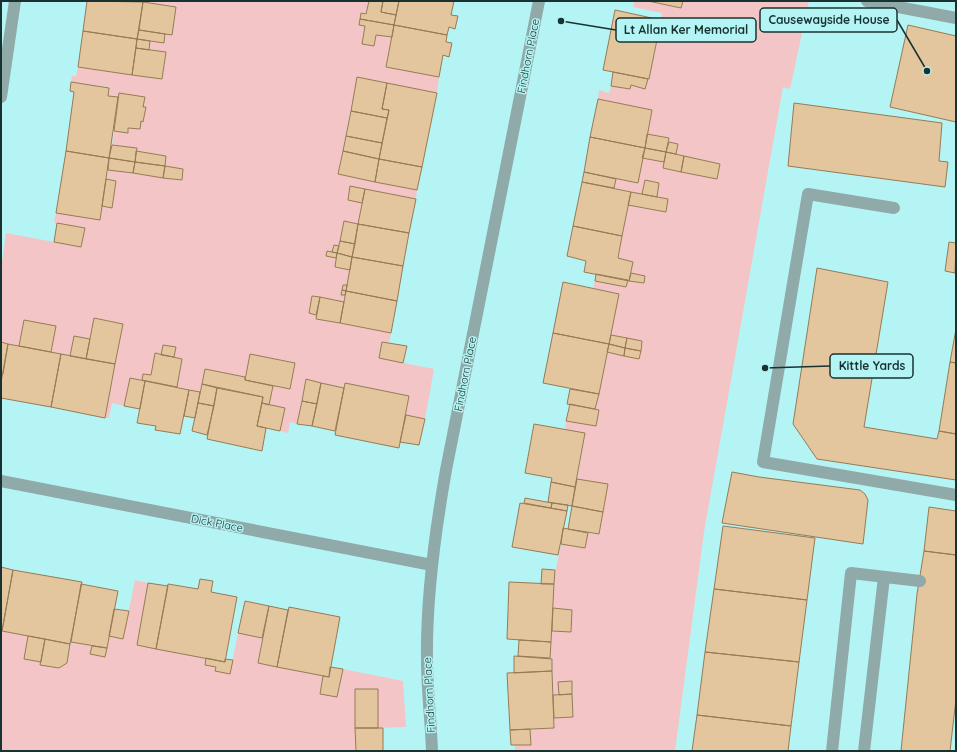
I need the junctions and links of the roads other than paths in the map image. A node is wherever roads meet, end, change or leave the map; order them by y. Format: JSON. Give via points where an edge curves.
{"nodes":[{"id":1,"x":15,"y":1,"type":"edge"},
{"id":2,"x":539,"y":1,"type":"edge"},
{"id":3,"x":866,"y":1,"type":"edge"},
{"id":4,"x":956,"y":18,"type":"edge"},
{"id":5,"x":1,"y":97,"type":"edge"},
{"id":6,"x":894,"y":208,"type":"dead end"},
{"id":7,"x":1,"y":480,"type":"edge"},
{"id":8,"x":956,"y":495,"type":"edge"},
{"id":9,"x":432,"y":565,"type":"junction"},
{"id":10,"x":884,"y":577,"type":"junction"},
{"id":11,"x":920,"y":581,"type":"dead end"},
{"id":12,"x":432,"y":751,"type":"edge"},
{"id":13,"x":832,"y":751,"type":"edge"},
{"id":14,"x":864,"y":751,"type":"edge"}],
"edges":[{"from":1,"to":5,"type":"street"},
{"from":2,"to":9,"type":"street","name":"Findhorn Place","via":[[446,470]]},
{"from":3,"to":4,"type":"street"},
{"from":6,"to":8,"type":"street","via":[[808,194],[763,462]]},
{"from":7,"to":9,"type":"street","name":"Dick Place"},
{"from":9,"to":12,"type":"street","name":"Findhorn Place","via":[[427,660]]},
{"from":10,"to":11,"type":"street"},
{"from":10,"to":13,"type":"street","via":[[851,573]]},
{"from":10,"to":14,"type":"street"}]}
